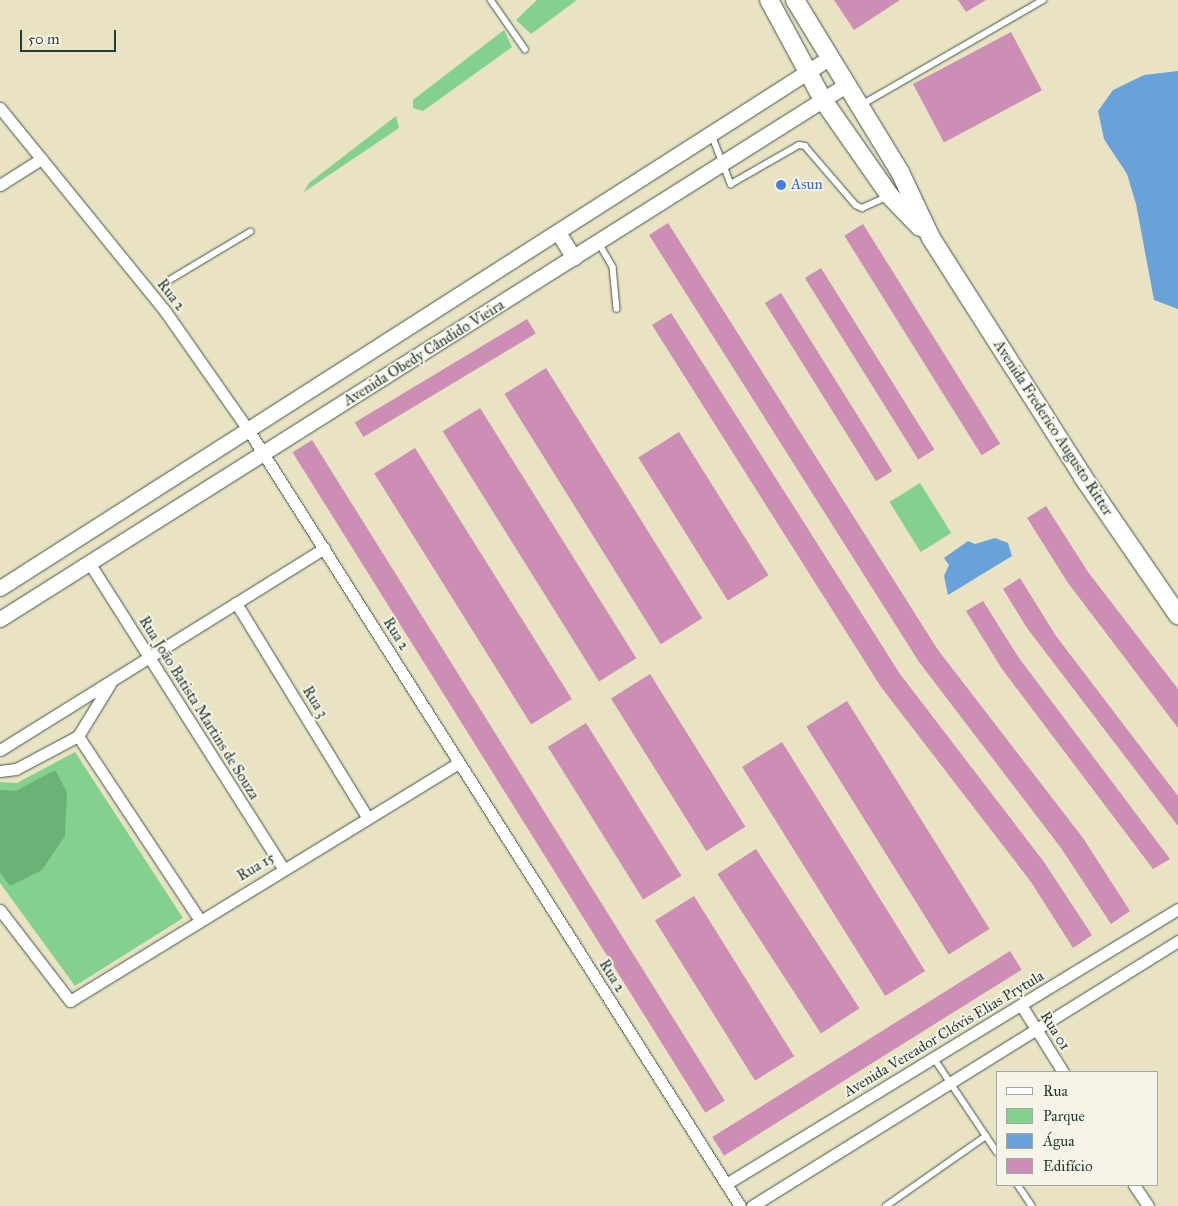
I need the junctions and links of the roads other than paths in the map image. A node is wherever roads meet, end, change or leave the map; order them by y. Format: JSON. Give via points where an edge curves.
{"nodes":[{"id":1,"x":491,"y":0,"type":"edge"},
{"id":2,"x":768,"y":0,"type":"edge"},
{"id":3,"x":795,"y":0,"type":"edge"},
{"id":4,"x":1043,"y":0,"type":"edge"},
{"id":5,"x":525,"y":49,"type":"dead end"},
{"id":6,"x":829,"y":58,"type":"junction"},
{"id":7,"x":807,"y":73,"type":"junction"},
{"id":8,"x":846,"y":86,"type":"junction"},
{"id":9,"x":823,"y":100,"type":"junction"},
{"id":10,"x":859,"y":107,"type":"junction"},
{"id":11,"x":0,"y":108,"type":"edge"},
{"id":12,"x":712,"y":135,"type":"junction"},
{"id":13,"x":42,"y":159,"type":"junction"},
{"id":14,"x":720,"y":162,"type":"junction"},
{"id":15,"x":0,"y":185,"type":"edge"},
{"id":16,"x":890,"y":196,"type":"junction"},
{"id":17,"x":250,"y":232,"type":"dead end"},
{"id":18,"x":559,"y":234,"type":"junction"},
{"id":19,"x":931,"y":238,"type":"junction"},
{"id":20,"x":599,"y":243,"type":"junction"},
{"id":21,"x":574,"y":258,"type":"junction"},
{"id":22,"x":168,"y":282,"type":"dead end"},
{"id":23,"x":617,"y":309,"type":"dead end"},
{"id":24,"x":249,"y":431,"type":"junction"},
{"id":25,"x":264,"y":454,"type":"junction"},
{"id":26,"x":324,"y":548,"type":"junction"},
{"id":27,"x":90,"y":564,"type":"junction"},
{"id":28,"x":0,"y":588,"type":"edge"},
{"id":29,"x":236,"y":603,"type":"junction"},
{"id":30,"x":1178,"y":615,"type":"edge"},
{"id":31,"x":0,"y":619,"type":"edge"},
{"id":32,"x":149,"y":657,"type":"junction"},
{"id":33,"x":112,"y":680,"type":"junction"},
{"id":34,"x":78,"y":736,"type":"junction"},
{"id":35,"x":0,"y":750,"type":"edge"},
{"id":36,"x":459,"y":763,"type":"junction"},
{"id":37,"x":0,"y":771,"type":"edge"},
{"id":38,"x":368,"y":818,"type":"junction"},
{"id":39,"x":283,"y":868,"type":"junction"},
{"id":40,"x":1178,"y":909,"type":"edge"},
{"id":41,"x":0,"y":910,"type":"edge"},
{"id":42,"x":199,"y":919,"type":"junction"},
{"id":43,"x":1178,"y":941,"type":"edge"},
{"id":44,"x":1021,"y":1005,"type":"junction"},
{"id":45,"x":1036,"y":1029,"type":"junction"},
{"id":46,"x":934,"y":1058,"type":"junction"},
{"id":47,"x":1062,"y":1071,"type":"edge"},
{"id":48,"x":951,"y":1082,"type":"junction"},
{"id":49,"x":986,"y":1136,"type":"junction"},
{"id":50,"x":996,"y":1151,"type":"edge"},
{"id":51,"x":726,"y":1184,"type":"junction"},
{"id":52,"x":1019,"y":1186,"type":"edge"},
{"id":53,"x":1135,"y":1186,"type":"edge"},
{"id":54,"x":737,"y":1202,"type":"edge"},
{"id":55,"x":752,"y":1206,"type":"edge"},
{"id":56,"x":886,"y":1206,"type":"edge"},
{"id":57,"x":1032,"y":1206,"type":"edge"},
{"id":58,"x":1148,"y":1206,"type":"edge"}],
"edges":[{"from":1,"to":5,"type":"lane"},
{"from":2,"to":7,"type":"main road","name":"Avenida Frederico Augusto Ritter"},
{"from":3,"to":6,"type":"main road","name":"Avenida Frederico Augusto Ritter"},
{"from":4,"to":10,"type":"lane"},
{"from":6,"to":7,"type":"main road","name":"Avenida Obedy Cândido Vieira"},
{"from":6,"to":8,"type":"main road","name":"Avenida Frederico Augusto Ritter"},
{"from":7,"to":9,"type":"main road","name":"Avenida Frederico Augusto Ritter"},
{"from":7,"to":12,"type":"main road","name":"Avenida Obedy Cândido Vieira"},
{"from":8,"to":9,"type":"main road","name":"Avenida Obedy Cândido Vieira"},
{"from":8,"to":10,"type":"main road","name":"Avenida Frederico Augusto Ritter"},
{"from":9,"to":10,"type":"main road"},
{"from":9,"to":14,"type":"main road","name":"Avenida Obedy Cândido Vieira"},
{"from":9,"to":16,"type":"main road","name":"Avenida Frederico Augusto Ritter"},
{"from":10,"to":19,"type":"main road","name":"Avenida Frederico Augusto Ritter","via":[[900,172]]},
{"from":11,"to":13,"type":"street","name":"Rua 2"},
{"from":12,"to":14,"type":"lane"},
{"from":12,"to":18,"type":"main road","name":"Avenida Obedy Cândido Vieira"},
{"from":13,"to":15,"type":"street"},
{"from":13,"to":24,"type":"street","name":"Rua 2","via":[[165,311]]},
{"from":14,"to":16,"type":"lane","via":[[734,185],[805,146],[856,205],[862,208]]},
{"from":14,"to":20,"type":"main road","name":"Avenida Obedy Cândido Vieira"},
{"from":16,"to":19,"type":"main road","name":"Avenida Frederico Augusto Ritter"},
{"from":17,"to":22,"type":"lane"},
{"from":18,"to":21,"type":"main road"},
{"from":18,"to":24,"type":"main road","name":"Avenida Obedy Cândido Vieira"},
{"from":19,"to":30,"type":"main road","name":"Avenida Frederico Augusto Ritter","via":[[1083,477]]},
{"from":20,"to":21,"type":"main road","name":"Avenida Obedy Cândido Vieira"},
{"from":20,"to":23,"type":"lane","via":[[613,267]]},
{"from":21,"to":25,"type":"main road","name":"Avenida Obedy Cândido Vieira"},
{"from":24,"to":25,"type":"street","name":"Rua 2"},
{"from":24,"to":28,"type":"main road","name":"Avenida Obedy Cândido Vieira"},
{"from":25,"to":26,"type":"street","name":"Rua 2"},
{"from":25,"to":27,"type":"main road","name":"Avenida Obedy Cândido Vieira"},
{"from":26,"to":29,"type":"street"},
{"from":26,"to":36,"type":"street","name":"Rua 2"},
{"from":27,"to":31,"type":"main road","name":"Avenida Obedy Cândido Vieira"},
{"from":27,"to":32,"type":"street","name":"Rua João Batista Martins de Souza"},
{"from":29,"to":32,"type":"street"},
{"from":29,"to":38,"type":"street","name":"Rua 3"},
{"from":32,"to":33,"type":"street"},
{"from":32,"to":39,"type":"street","name":"Rua João Batista Martins de Souza"},
{"from":33,"to":34,"type":"street"},
{"from":33,"to":35,"type":"street"},
{"from":34,"to":37,"type":"street","via":[[16,769]]},
{"from":34,"to":42,"type":"street"},
{"from":36,"to":38,"type":"street","name":"Rua 15"},
{"from":36,"to":51,"type":"street","name":"Rua 2"},
{"from":38,"to":39,"type":"street","name":"Rua 15"},
{"from":39,"to":42,"type":"street","name":"Rua 15"},
{"from":40,"to":44,"type":"street","name":"Avenida Vereador Clóvis Elias Prytula"},
{"from":41,"to":42,"type":"street","name":"Rua 15","via":[[70,1001]]},
{"from":43,"to":45,"type":"street"},
{"from":44,"to":45,"type":"street","name":"Rua 01"},
{"from":44,"to":46,"type":"street","name":"Avenida Vereador Clóvis Elias Prytula"},
{"from":45,"to":47,"type":"street","name":"Rua 01"},
{"from":45,"to":48,"type":"street"},
{"from":46,"to":48,"type":"lane"},
{"from":46,"to":51,"type":"street","name":"Avenida Vereador Clóvis Elias Prytula"},
{"from":48,"to":49,"type":"lane"},
{"from":48,"to":55,"type":"street"},
{"from":49,"to":50,"type":"lane"},
{"from":49,"to":56,"type":"lane"},
{"from":51,"to":54,"type":"street","name":"Rua 2"},
{"from":52,"to":57,"type":"lane"},
{"from":53,"to":58,"type":"street"}]}
